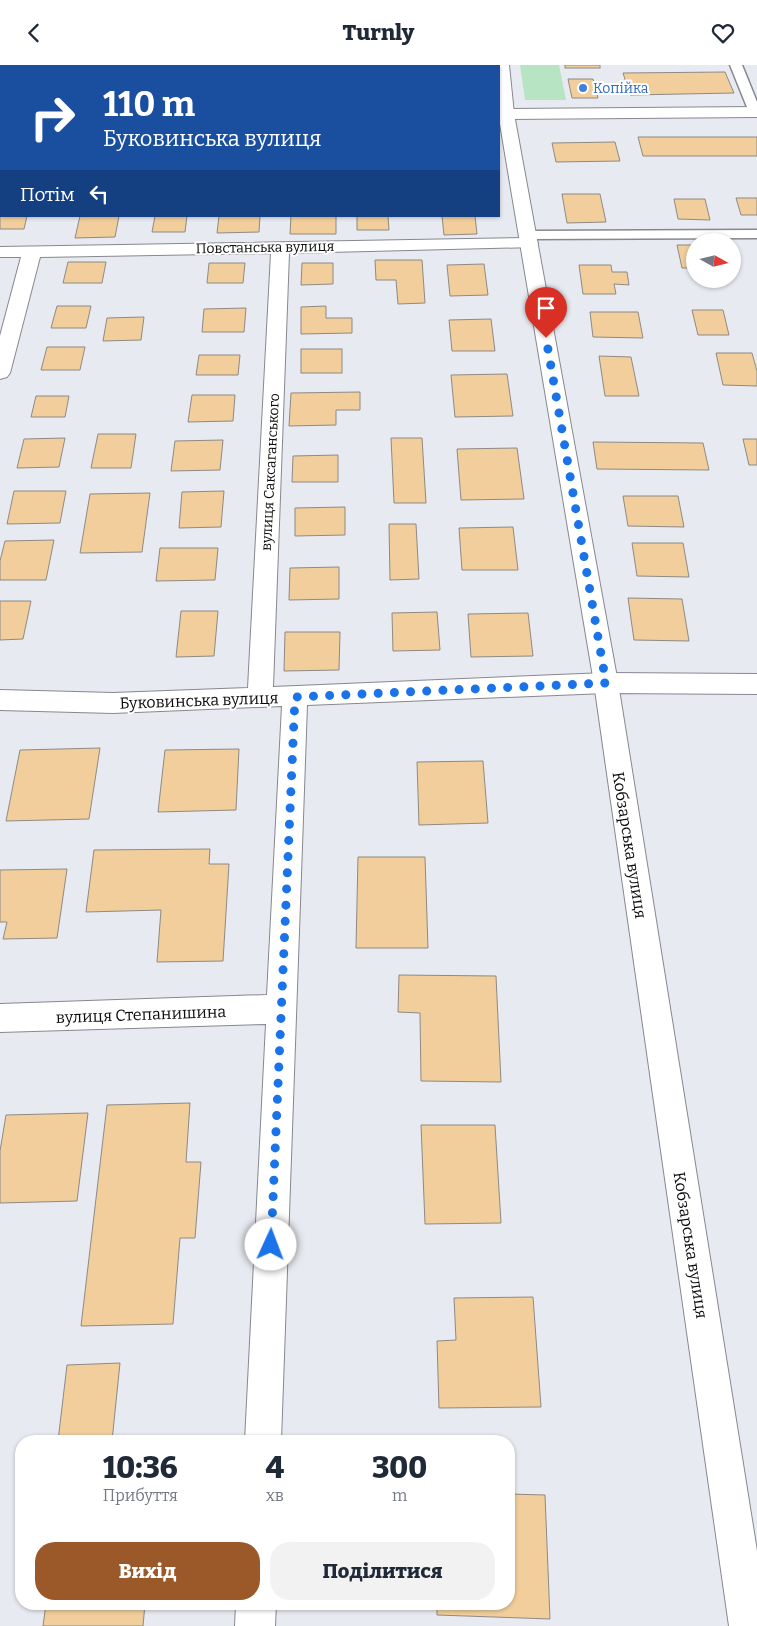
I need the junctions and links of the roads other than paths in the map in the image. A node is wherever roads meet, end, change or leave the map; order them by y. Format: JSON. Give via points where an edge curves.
{"nodes":[{"id":1,"x":501,"y":65,"type":"edge"},
{"id":2,"x":736,"y":65,"type":"edge"},
{"id":3,"x":756,"y":112,"type":"edge"},
{"id":4,"x":502,"y":114,"type":"edge"},
{"id":5,"x":757,"y":235,"type":"edge"},
{"id":6,"x":529,"y":239,"type":"junction"},
{"id":7,"x":280,"y":246,"type":"junction"},
{"id":8,"x":32,"y":251,"type":"junction"},
{"id":9,"x":0,"y":252,"type":"edge"},
{"id":10,"x":0,"y":373,"type":"edge"},
{"id":11,"x":606,"y":683,"type":"junction"},
{"id":12,"x":757,"y":684,"type":"edge"},
{"id":13,"x":260,"y":697,"type":"junction"},
{"id":14,"x":295,"y":697,"type":"junction"},
{"id":15,"x":0,"y":700,"type":"edge"},
{"id":16,"x":281,"y":1009,"type":"junction"},
{"id":17,"x":0,"y":1018,"type":"edge"},
{"id":18,"x":263,"y":1435,"type":"edge"},
{"id":19,"x":256,"y":1610,"type":"edge"},
{"id":20,"x":255,"y":1626,"type":"edge"},
{"id":21,"x":749,"y":1626,"type":"edge"}],
"edges":[{"from":1,"to":4,"type":"street","name":"Кобзарська вулиця"},
{"from":2,"to":3,"type":"lane"},
{"from":3,"to":4,"type":"street"},
{"from":4,"to":6,"type":"street","name":"Кобзарська вулиця"},
{"from":5,"to":6,"type":"lane"},
{"from":6,"to":7,"type":"street","name":"Повстанська вулиця"},
{"from":6,"to":11,"type":"street","name":"Кобзарська вулиця"},
{"from":7,"to":8,"type":"street","name":"Повстанська вулиця"},
{"from":7,"to":13,"type":"street","name":"вулиця Саксаганського"},
{"from":8,"to":9,"type":"street","name":"Повстанська вулиця"},
{"from":8,"to":10,"type":"street"},
{"from":11,"to":12,"type":"street","name":"Буковинська вулиця"},
{"from":11,"to":14,"type":"street","name":"Буковинська вулиця"},
{"from":11,"to":21,"type":"street","name":"Кобзарська вулиця"},
{"from":13,"to":14,"type":"street","name":"Буковинська вулиця"},
{"from":13,"to":15,"type":"street","name":"Буковинська вулиця","via":[[113,703]]},
{"from":14,"to":16,"type":"street"},
{"from":16,"to":17,"type":"street","name":"вулиця Степанишина"},
{"from":16,"to":18,"type":"street"},
{"from":19,"to":20,"type":"street"}]}
